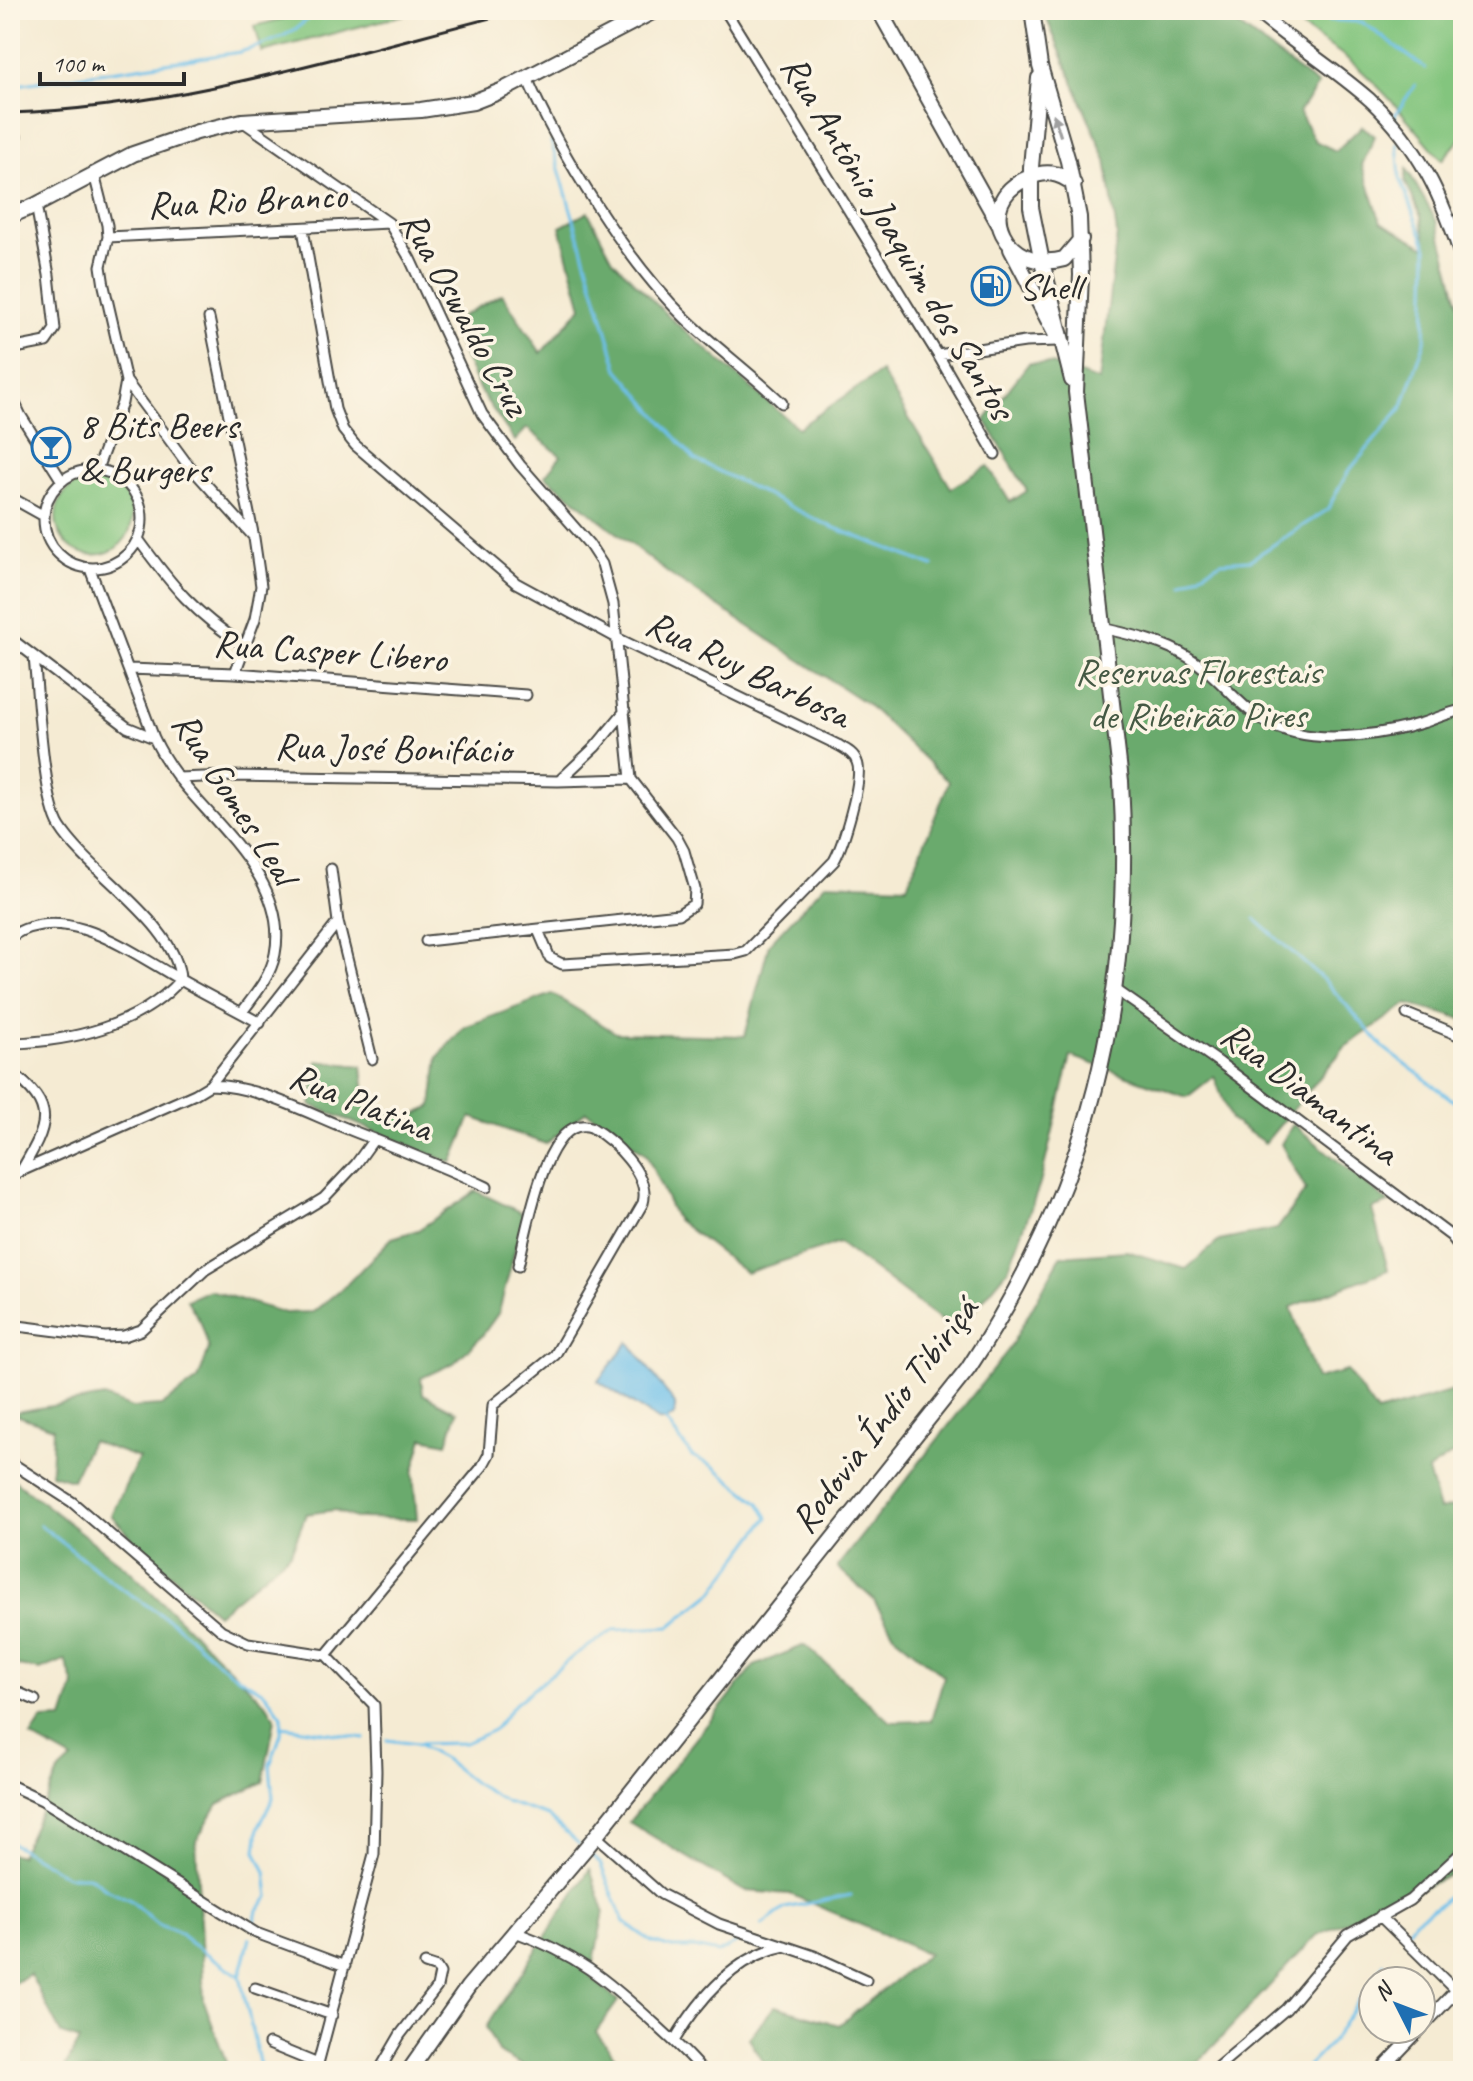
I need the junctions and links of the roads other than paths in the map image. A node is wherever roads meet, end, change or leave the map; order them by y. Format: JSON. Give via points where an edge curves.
{"nodes":[{"id":1,"x":656,"y":10,"type":"edge"},
{"id":2,"x":725,"y":10,"type":"edge"},
{"id":3,"x":879,"y":10,"type":"edge"},
{"id":4,"x":890,"y":10,"type":"edge"},
{"id":5,"x":1032,"y":10,"type":"edge"},
{"id":6,"x":1244,"y":10,"type":"edge"},
{"id":7,"x":1254,"y":10,"type":"edge"},
{"id":8,"x":888,"y":27,"type":"junction"},
{"id":9,"x":1272,"y":27,"type":"junction"},
{"id":10,"x":1040,"y":66,"type":"junction"},
{"id":11,"x":527,"y":78,"type":"junction"},
{"id":12,"x":242,"y":121,"type":"junction"},
{"id":13,"x":16,"y":136,"type":"dead end"},
{"id":14,"x":1032,"y":150,"type":"junction"},
{"id":15,"x":1049,"y":172,"type":"junction"},
{"id":16,"x":94,"y":174,"type":"junction"},
{"id":17,"x":971,"y":176,"type":"junction"},
{"id":18,"x":1030,"y":177,"type":"junction"},
{"id":19,"x":10,"y":180,"type":"edge"},
{"id":20,"x":1074,"y":184,"type":"junction"},
{"id":21,"x":1010,"y":187,"type":"junction"},
{"id":22,"x":36,"y":205,"type":"junction"},
{"id":23,"x":1031,"y":207,"type":"junction"},
{"id":24,"x":10,"y":216,"type":"edge"},
{"id":25,"x":389,"y":223,"type":"junction"},
{"id":26,"x":1000,"y":226,"type":"junction"},
{"id":27,"x":303,"y":229,"type":"junction"},
{"id":28,"x":108,"y":237,"type":"junction"},
{"id":29,"x":1081,"y":238,"type":"junction"},
{"id":30,"x":1037,"y":240,"type":"junction"},
{"id":31,"x":1009,"y":245,"type":"junction"},
{"id":32,"x":1064,"y":259,"type":"junction"},
{"id":33,"x":1042,"y":262,"type":"junction"},
{"id":34,"x":1463,"y":262,"type":"edge"},
{"id":35,"x":209,"y":318,"type":"dead end"},
{"id":36,"x":1051,"y":327,"type":"junction"},
{"id":37,"x":1058,"y":341,"type":"junction"},
{"id":38,"x":1025,"y":342,"type":"junction"},
{"id":39,"x":10,"y":349,"type":"edge"},
{"id":40,"x":938,"y":355,"type":"junction"},
{"id":41,"x":1066,"y":359,"type":"junction"},
{"id":42,"x":126,"y":381,"type":"junction"},
{"id":43,"x":1076,"y":392,"type":"junction"},
{"id":44,"x":10,"y":393,"type":"edge"},
{"id":45,"x":782,"y":403,"type":"dead end"},
{"id":46,"x":995,"y":454,"type":"dead end"},
{"id":47,"x":97,"y":469,"type":"junction"},
{"id":48,"x":62,"y":481,"type":"junction"},
{"id":49,"x":10,"y":497,"type":"edge"},
{"id":50,"x":44,"y":516,"type":"junction"},
{"id":51,"x":254,"y":538,"type":"junction"},
{"id":52,"x":138,"y":539,"type":"junction"},
{"id":53,"x":90,"y":569,"type":"junction"},
{"id":54,"x":1102,"y":628,"type":"junction"},
{"id":55,"x":10,"y":638,"type":"edge"},
{"id":56,"x":617,"y":638,"type":"junction"},
{"id":57,"x":245,"y":646,"type":"junction"},
{"id":58,"x":34,"y":657,"type":"junction"},
{"id":59,"x":129,"y":669,"type":"junction"},
{"id":60,"x":235,"y":673,"type":"junction"},
{"id":61,"x":526,"y":695,"type":"dead end"},
{"id":62,"x":1463,"y":710,"type":"edge"},
{"id":63,"x":625,"y":711,"type":"junction"},
{"id":64,"x":154,"y":738,"type":"junction"},
{"id":65,"x":178,"y":778,"type":"junction"},
{"id":66,"x":631,"y":779,"type":"junction"},
{"id":67,"x":558,"y":781,"type":"junction"},
{"id":68,"x":331,"y":869,"type":"dead end"},
{"id":69,"x":338,"y":922,"type":"junction"},
{"id":70,"x":538,"y":930,"type":"junction"},
{"id":71,"x":10,"y":937,"type":"edge"},
{"id":72,"x":426,"y":941,"type":"dead end"},
{"id":73,"x":180,"y":980,"type":"junction"},
{"id":74,"x":1116,"y":990,"type":"junction"},
{"id":75,"x":242,"y":1012,"type":"junction"},
{"id":76,"x":1407,"y":1014,"type":"dead end"},
{"id":77,"x":260,"y":1023,"type":"junction"},
{"id":78,"x":1463,"y":1037,"type":"edge"},
{"id":79,"x":10,"y":1043,"type":"edge"},
{"id":80,"x":372,"y":1059,"type":"dead end"},
{"id":81,"x":10,"y":1071,"type":"edge"},
{"id":82,"x":210,"y":1085,"type":"junction"},
{"id":83,"x":374,"y":1139,"type":"junction"},
{"id":84,"x":21,"y":1171,"type":"junction"},
{"id":85,"x":10,"y":1176,"type":"edge"},
{"id":86,"x":487,"y":1187,"type":"dead end"},
{"id":87,"x":1463,"y":1251,"type":"edge"},
{"id":88,"x":518,"y":1266,"type":"dead end"},
{"id":89,"x":10,"y":1325,"type":"edge"},
{"id":90,"x":10,"y":1462,"type":"edge"},
{"id":91,"x":326,"y":1655,"type":"junction"},
{"id":92,"x":10,"y":1689,"type":"edge"},
{"id":93,"x":35,"y":1700,"type":"dead end"},
{"id":94,"x":10,"y":1785,"type":"edge"},
{"id":95,"x":596,"y":1836,"type":"junction"},
{"id":96,"x":1463,"y":1851,"type":"edge"},
{"id":97,"x":1380,"y":1916,"type":"junction"},
{"id":98,"x":515,"y":1932,"type":"junction"},
{"id":99,"x":785,"y":1946,"type":"junction"},
{"id":100,"x":425,"y":1964,"type":"dead end"},
{"id":101,"x":345,"y":1966,"type":"junction"},
{"id":102,"x":866,"y":1980,"type":"dead end"},
{"id":103,"x":255,"y":1988,"type":"dead end"},
{"id":104,"x":1461,"y":1991,"type":"edge"},
{"id":105,"x":1437,"y":2013,"type":"edge"},
{"id":106,"x":332,"y":2015,"type":"junction"},
{"id":107,"x":674,"y":2041,"type":"junction"},
{"id":108,"x":269,"y":2044,"type":"dead end"},
{"id":109,"x":1404,"y":2045,"type":"edge"},
{"id":110,"x":10,"y":2066,"type":"edge"},
{"id":111,"x":317,"y":2068,"type":"edge"},
{"id":112,"x":18,"y":2071,"type":"edge"},
{"id":113,"x":379,"y":2071,"type":"edge"},
{"id":114,"x":409,"y":2071,"type":"edge"},
{"id":115,"x":702,"y":2071,"type":"edge"},
{"id":116,"x":1213,"y":2071,"type":"edge"},
{"id":117,"x":1380,"y":2071,"type":"edge"}],
"edges":[{"from":1,"to":11,"type":"highway"},
{"from":2,"to":40,"type":"street","name":"Rua Antônio Joaquim dos Santos"},
{"from":3,"to":8,"type":"highway"},
{"from":4,"to":8,"type":"highway"},
{"from":5,"to":10,"type":"highway","name":"Rodovia Índio Tibiriçá"},
{"from":6,"to":9,"type":"main road"},
{"from":7,"to":9,"type":"main road"},
{"from":8,"to":17,"type":"highway"},
{"from":9,"to":34,"type":"main road","via":[[1367,98],[1400,132],[1437,191]]},
{"from":10,"to":14,"type":"highway","name":"Rodovia Índio Tibiriçá"},
{"from":20,"to":10,"type":"highway","name":"Rodovia Índio Tibiriçá","one_way":true},
{"from":11,"to":12,"type":"highway","via":[[473,102],[447,107]]},
{"from":11,"to":45,"type":"street","via":[[589,191],[645,271],[686,319]]},
{"from":12,"to":16,"type":"highway","via":[[167,141]]},
{"from":12,"to":25,"type":"street","name":"Rua Oswaldo Cruz"},
{"from":13,"to":19,"type":"street"},
{"from":14,"to":18,"type":"highway","name":"Rodovia Índio Tibiriçá"},
{"from":14,"to":21,"type":"highway","via":[[1024,173]]},
{"from":15,"to":18,"type":"highway"},
{"from":15,"to":20,"type":"highway"},
{"from":15,"to":23,"type":"highway"},
{"from":16,"to":22,"type":"highway"},
{"from":16,"to":28,"type":"street"},
{"from":17,"to":21,"type":"highway","via":[[985,187]]},
{"from":17,"to":26,"type":"highway"},
{"from":18,"to":21,"type":"highway"},
{"from":18,"to":23,"type":"highway","name":"Rodovia Índio Tibiriçá"},
{"from":20,"to":29,"type":"highway","name":"Rodovia Índio Tibiriçá"},
{"from":21,"to":26,"type":"highway","via":[[999,205]]},
{"from":22,"to":24,"type":"highway"},
{"from":22,"to":39,"type":"street","via":[[55,329],[46,342]]},
{"from":23,"to":30,"type":"highway","name":"Rodovia Índio Tibiriçá"},
{"from":25,"to":27,"type":"street","name":"Rua Rio Branco"},
{"from":25,"to":56,"type":"street","name":"Rua Oswaldo Cruz","via":[[482,414],[602,564]]},
{"from":26,"to":31,"type":"highway"},
{"from":27,"to":28,"type":"street","name":"Rua Rio Branco"},
{"from":27,"to":56,"type":"street","name":"Rua Ruy Barbosa","via":[[343,430],[516,583]]},
{"from":28,"to":42,"type":"street","via":[[101,266]]},
{"from":29,"to":32,"type":"highway"},
{"from":29,"to":43,"type":"highway","name":"Rodovia Índio Tibiriçá"},
{"from":30,"to":32,"type":"highway","via":[[1048,253]]},
{"from":30,"to":33,"type":"highway","name":"Rodovia Índio Tibiriçá"},
{"from":31,"to":33,"type":"highway","via":[[1029,260]]},
{"from":31,"to":36,"type":"highway"},
{"from":32,"to":33,"type":"highway"},
{"from":33,"to":41,"type":"highway","name":"Rodovia Índio Tibiriçá"},
{"from":35,"to":51,"type":"street"},
{"from":36,"to":37,"type":"highway"},
{"from":36,"to":38,"type":"street","via":[[1044,336]]},
{"from":37,"to":38,"type":"street"},
{"from":37,"to":41,"type":"highway"},
{"from":38,"to":40,"type":"street"},
{"from":40,"to":46,"type":"street","name":"Rua Antônio Joaquim dos Santos"},
{"from":41,"to":43,"type":"highway","name":"Rodovia Índio Tibiriçá"},
{"from":42,"to":47,"type":"street"},
{"from":42,"to":51,"type":"street","via":[[185,461]]},
{"from":43,"to":54,"type":"highway","name":"Rodovia Índio Tibiriçá"},
{"from":44,"to":48,"type":"street"},
{"from":47,"to":48,"type":"street"},
{"from":47,"to":52,"type":"street","via":[[121,478],[138,499]]},
{"from":48,"to":50,"type":"street"},
{"from":49,"to":50,"type":"street"},
{"from":50,"to":53,"type":"street","via":[[54,549]]},
{"from":51,"to":57,"type":"street","via":[[261,596]]},
{"from":52,"to":53,"type":"street","via":[[121,559]]},
{"from":52,"to":57,"type":"street","via":[[182,597]]},
{"from":53,"to":59,"type":"street","name":"Rua Gomes Leal"},
{"from":54,"to":62,"type":"street","via":[[1153,640],[1189,657],[1248,712],[1296,734],[1373,734]]},
{"from":54,"to":74,"type":"highway","name":"Rodovia Índio Tibiriçá","via":[[1124,823]]},
{"from":55,"to":58,"type":"street"},
{"from":56,"to":63,"type":"street","name":"Rua Oswaldo Cruz"},
{"from":56,"to":70,"type":"street","name":"Rua Ruy Barbosa","via":[[853,754],[859,777],[838,855],[746,951],[735,954],[562,964],[550,958]]},
{"from":57,"to":60,"type":"street"},
{"from":58,"to":64,"type":"street","via":[[127,727]]},
{"from":58,"to":73,"type":"street","via":[[50,799],[59,827],[168,942],[180,966]]},
{"from":59,"to":60,"type":"street","name":"Rua Casper Libero"},
{"from":59,"to":64,"type":"street","name":"Rua Gomes Leal"},
{"from":60,"to":61,"type":"street","name":"Rua Casper Libero"},
{"from":63,"to":66,"type":"street","name":"Rua Oswaldo Cruz"},
{"from":63,"to":67,"type":"street","name":"Rua José Bonifácio"},
{"from":64,"to":65,"type":"street","name":"Rua Gomes Leal"},
{"from":65,"to":67,"type":"street","name":"Rua José Bonifácio"},
{"from":65,"to":75,"type":"street","name":"Rua Gomes Leal","via":[[249,864],[274,910],[275,955]]},
{"from":66,"to":67,"type":"street","name":"Rua José Bonifácio"},
{"from":66,"to":70,"type":"street","via":[[684,851],[694,904],[668,916]]},
{"from":68,"to":69,"type":"street"},
{"from":69,"to":77,"type":"street"},
{"from":69,"to":80,"type":"street"},
{"from":70,"to":72,"type":"street"},
{"from":71,"to":73,"type":"street","via":[[33,925],[69,926],[123,946]]},
{"from":73,"to":75,"type":"street"},
{"from":73,"to":79,"type":"street","via":[[161,998],[119,1021],[55,1040]]},
{"from":74,"to":87,"type":"street","name":"Rua Diamantina","via":[[1293,1117],[1443,1230]]},
{"from":74,"to":95,"type":"highway","name":"Rodovia Índio Tibiriçá","via":[[1096,1089],[1072,1166],[993,1330],[894,1464]]},
{"from":75,"to":77,"type":"street"},
{"from":76,"to":78,"type":"street"},
{"from":77,"to":82,"type":"street"},
{"from":81,"to":84,"type":"street","via":[[40,1100],[45,1118]]},
{"from":82,"to":83,"type":"street","name":"Rua Platina","via":[[234,1085]]},
{"from":82,"to":84,"type":"street"},
{"from":83,"to":86,"type":"street","name":"Rua Platina"},
{"from":83,"to":89,"type":"street","via":[[324,1198],[205,1270],[141,1330],[105,1337]]},
{"from":84,"to":85,"type":"street"},
{"from":88,"to":91,"type":"street","via":[[553,1146],[584,1125],[598,1131],[635,1167],[645,1186],[643,1203],[562,1345],[493,1405],[489,1454],[482,1467]]},
{"from":90,"to":91,"type":"street","via":[[72,1502],[221,1630],[248,1643]]},
{"from":91,"to":101,"type":"street","via":[[376,1713],[374,1854]]},
{"from":92,"to":93,"type":"street"},
{"from":94,"to":101,"type":"street","via":[[256,1933]]},
{"from":95,"to":98,"type":"highway","name":"Rodovia Índio Tibiriçá"},
{"from":95,"to":99,"type":"street","via":[[661,1894],[719,1924]]},
{"from":96,"to":97,"type":"street","via":[[1410,1900]]},
{"from":97,"to":104,"type":"street"},
{"from":97,"to":116,"type":"street","via":[[1348,1935],[1286,2009]]},
{"from":98,"to":107,"type":"street","via":[[553,1946],[604,1977]]},
{"from":98,"to":114,"type":"highway","name":"Rodovia Índio Tibiriçá","via":[[468,1987]]},
{"from":99,"to":102,"type":"street"},
{"from":99,"to":107,"type":"street","via":[[765,1950],[733,1971]]},
{"from":100,"to":113,"type":"street","via":[[440,1973],[437,1987]]},
{"from":101,"to":106,"type":"street"},
{"from":103,"to":106,"type":"street"},
{"from":104,"to":105,"type":"street"},
{"from":106,"to":111,"type":"street"},
{"from":107,"to":115,"type":"street"},
{"from":108,"to":111,"type":"street"},
{"from":109,"to":117,"type":"street"},
{"from":110,"to":112,"type":"street"}]}
